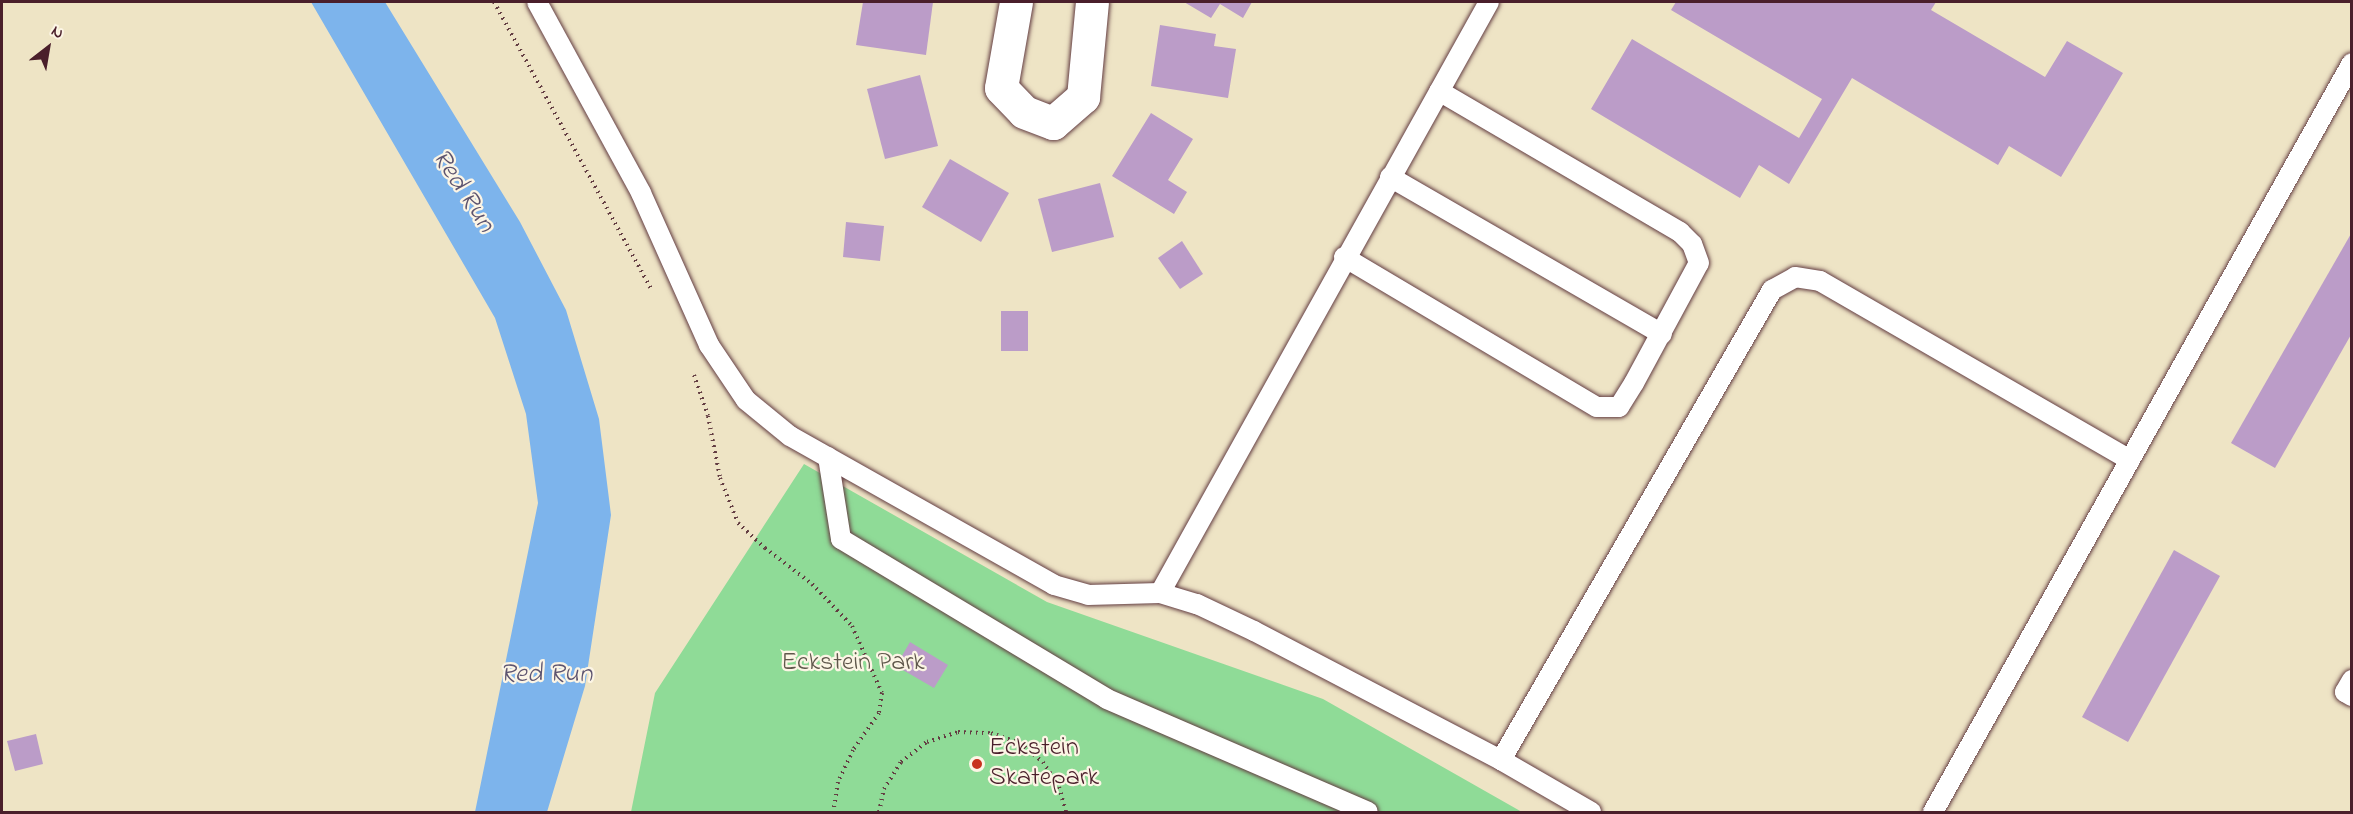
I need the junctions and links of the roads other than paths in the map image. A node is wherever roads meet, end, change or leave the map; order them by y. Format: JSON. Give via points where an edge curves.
{"nodes":[{"id":1,"x":537,"y":2,"type":"edge"},
{"id":2,"x":1016,"y":2,"type":"edge"},
{"id":3,"x":1092,"y":2,"type":"edge"},
{"id":4,"x":1489,"y":2,"type":"edge"},
{"id":5,"x":2352,"y":63,"type":"edge"},
{"id":6,"x":1439,"y":91,"type":"junction"},
{"id":7,"x":1390,"y":177,"type":"junction"},
{"id":8,"x":1344,"y":257,"type":"junction"},
{"id":9,"x":1662,"y":334,"type":"junction"},
{"id":10,"x":828,"y":457,"type":"junction"},
{"id":11,"x":2130,"y":460,"type":"junction"},
{"id":12,"x":1160,"y":593,"type":"junction"},
{"id":13,"x":2352,"y":680,"type":"edge"},
{"id":14,"x":2352,"y":696,"type":"edge"},
{"id":15,"x":1501,"y":760,"type":"junction"},
{"id":16,"x":1368,"y":813,"type":"edge"},
{"id":17,"x":1590,"y":813,"type":"edge"},
{"id":18,"x":1933,"y":813,"type":"edge"}],
"edges":[{"from":1,"to":10,"type":"lane","via":[[641,193],[709,345],[746,400],[790,436]]},
{"from":2,"to":3,"type":"street","via":[[1001,88],[1024,112],[1053,123],[1083,97]]},
{"from":4,"to":6,"type":"lane"},
{"from":5,"to":11,"type":"lane"},
{"from":6,"to":7,"type":"lane"},
{"from":6,"to":9,"type":"lane","via":[[1680,232],[1692,244],[1700,263]]},
{"from":7,"to":8,"type":"lane"},
{"from":7,"to":9,"type":"lane"},
{"from":8,"to":9,"type":"lane","via":[[1597,407],[1619,407]]},
{"from":8,"to":12,"type":"lane"},
{"from":10,"to":12,"type":"lane","via":[[1054,585],[1088,595]]},
{"from":10,"to":16,"type":"lane","via":[[842,539],[1107,699]]},
{"from":11,"to":15,"type":"lane","via":[[1820,281],[1795,277],[1772,290]]},
{"from":11,"to":18,"type":"lane"},
{"from":12,"to":15,"type":"lane","via":[[1197,604],[1254,631]]},
{"from":13,"to":14,"type":"lane","via":[[2344,692]]},
{"from":15,"to":17,"type":"lane"}]}
